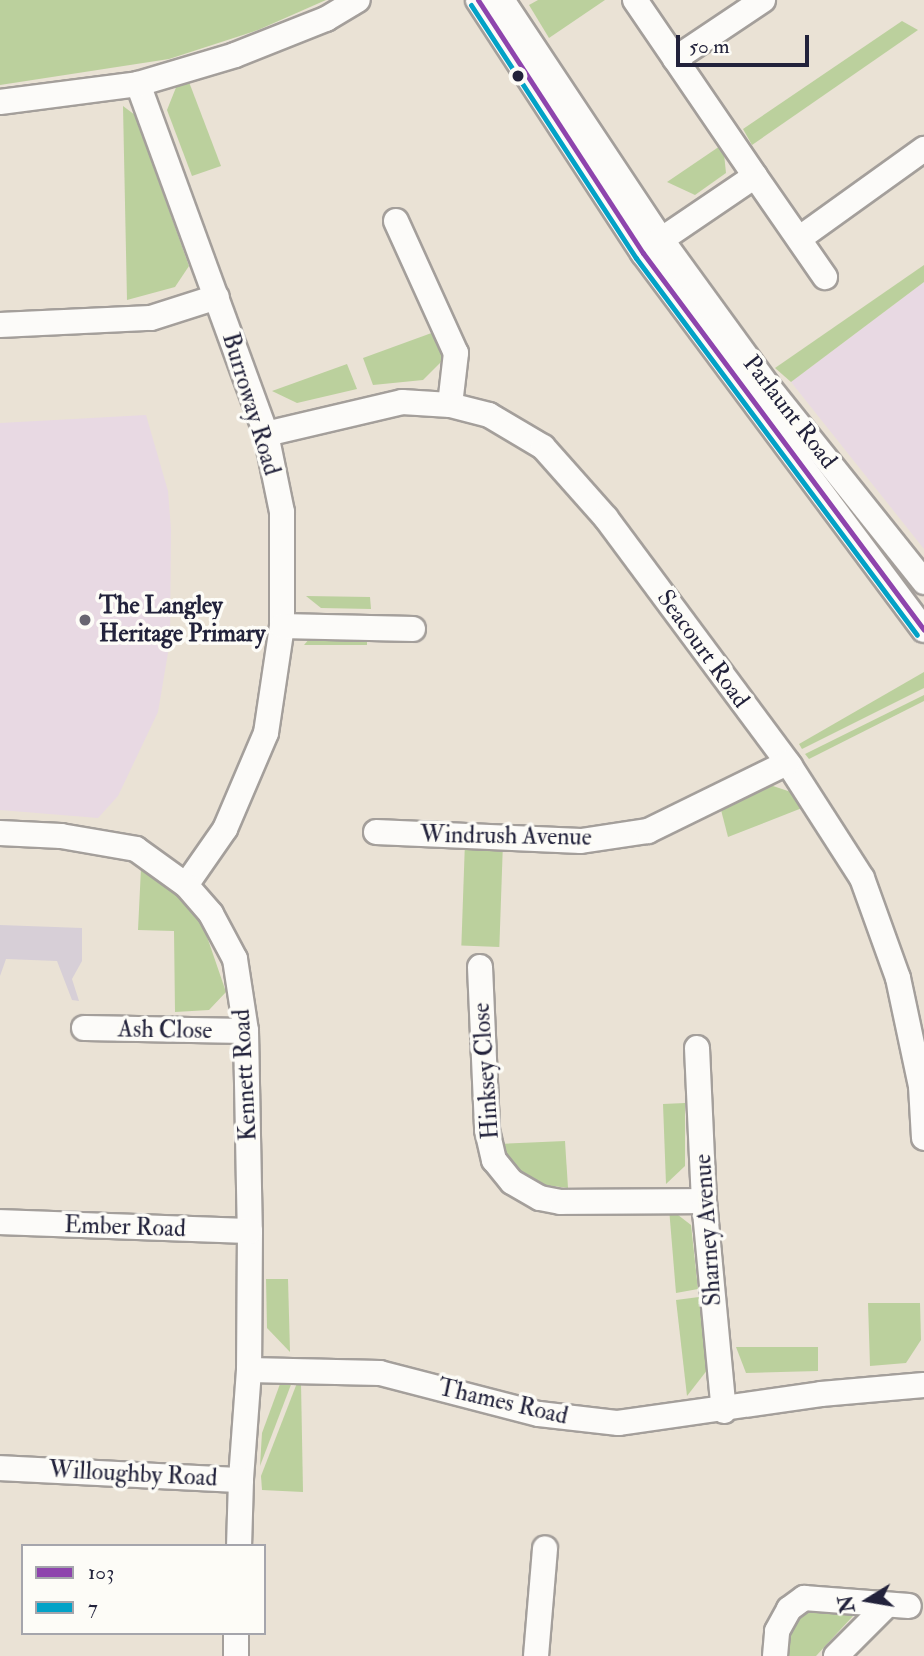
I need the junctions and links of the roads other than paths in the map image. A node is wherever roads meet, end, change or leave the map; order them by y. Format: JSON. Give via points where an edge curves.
{"nodes":[{"id":1,"x":358,"y":0,"type":"edge"},
{"id":2,"x":478,"y":0,"type":"edge"},
{"id":3,"x":502,"y":0,"type":"edge"},
{"id":4,"x":635,"y":0,"type":"edge"},
{"id":5,"x":763,"y":0,"type":"edge"},
{"id":6,"x":675,"y":60,"type":"junction"},
{"id":7,"x":138,"y":84,"type":"junction"},
{"id":8,"x":0,"y":102,"type":"edge"},
{"id":9,"x":924,"y":149,"type":"edge"},
{"id":10,"x":754,"y":176,"type":"junction"},
{"id":11,"x":396,"y":221,"type":"dead end"},
{"id":12,"x":800,"y":238,"type":"junction"},
{"id":13,"x":652,"y":246,"type":"junction"},
{"id":14,"x":825,"y":276,"type":"dead end"},
{"id":15,"x":217,"y":297,"type":"junction"},
{"id":16,"x":0,"y":325,"type":"edge"},
{"id":17,"x":450,"y":405,"type":"junction"},
{"id":18,"x":266,"y":433,"type":"junction"},
{"id":19,"x":924,"y":582,"type":"edge"},
{"id":20,"x":282,"y":626,"type":"junction"},
{"id":21,"x":413,"y":629,"type":"dead end"},
{"id":22,"x":924,"y":630,"type":"edge"},
{"id":23,"x":787,"y":762,"type":"junction"},
{"id":24,"x":376,"y":832,"type":"dead end"},
{"id":25,"x":0,"y":833,"type":"edge"},
{"id":26,"x":186,"y":885,"type":"junction"},
{"id":27,"x":480,"y":967,"type":"dead end"},
{"id":28,"x":84,"y":1028,"type":"dead end"},
{"id":29,"x":246,"y":1031,"type":"junction"},
{"id":30,"x":697,"y":1048,"type":"dead end"},
{"id":31,"x":924,"y":1138,"type":"edge"},
{"id":32,"x":704,"y":1201,"type":"junction"},
{"id":33,"x":0,"y":1222,"type":"edge"},
{"id":34,"x":250,"y":1231,"type":"junction"},
{"id":35,"x":249,"y":1370,"type":"junction"},
{"id":36,"x":924,"y":1385,"type":"edge"},
{"id":37,"x":723,"y":1411,"type":"junction"},
{"id":38,"x":0,"y":1468,"type":"edge"},
{"id":39,"x":241,"y":1480,"type":"junction"},
{"id":40,"x":239,"y":1544,"type":"edge"},
{"id":41,"x":545,"y":1548,"type":"dead end"},
{"id":42,"x":236,"y":1635,"type":"edge"},
{"id":43,"x":236,"y":1656,"type":"edge"},
{"id":44,"x":537,"y":1656,"type":"edge"},
{"id":45,"x":775,"y":1656,"type":"edge"},
{"id":46,"x":836,"y":1656,"type":"edge"}],
"edges":[{"from":1,"to":7,"type":"street","via":[[326,19],[235,55]]},
{"from":2,"to":13,"type":"street","name":"Parlaunt Road"},
{"from":3,"to":13,"type":"street","name":"Parlaunt Road"},
{"from":4,"to":6,"type":"street"},
{"from":5,"to":6,"type":"street"},
{"from":6,"to":10,"type":"street"},
{"from":7,"to":8,"type":"street"},
{"from":7,"to":15,"type":"street","name":"Burroway Road"},
{"from":9,"to":12,"type":"street"},
{"from":10,"to":12,"type":"street"},
{"from":10,"to":13,"type":"street"},
{"from":11,"to":17,"type":"street","via":[[456,354]]},
{"from":12,"to":14,"type":"street"},
{"from":13,"to":19,"type":"street","name":"Parlaunt Road"},
{"from":13,"to":22,"type":"street","name":"Parlaunt Road"},
{"from":15,"to":16,"type":"street","via":[[151,318]]},
{"from":15,"to":18,"type":"street","name":"Burroway Road"},
{"from":17,"to":18,"type":"street","name":"Seacourt Road","via":[[402,402]]},
{"from":17,"to":23,"type":"street","name":"Seacourt Road","via":[[489,415],[543,447],[606,518]]},
{"from":18,"to":20,"type":"street","name":"Burroway Road","via":[[282,512]]},
{"from":20,"to":21,"type":"street"},
{"from":20,"to":26,"type":"street","name":"Burroway Road","via":[[266,733],[225,829]]},
{"from":23,"to":24,"type":"street","name":"Windrush Avenue","via":[[648,831],[581,841]]},
{"from":23,"to":31,"type":"street","name":"Seacourt Road","via":[[862,878],[898,978],[920,1086]]},
{"from":25,"to":26,"type":"street","name":"Kennett Road","via":[[61,836],[136,849]]},
{"from":26,"to":29,"type":"street","name":"Kennett Road","via":[[211,914],[235,959]]},
{"from":27,"to":32,"type":"street","name":"Hinksey Close","via":[[487,1130],[494,1160],[512,1182],[540,1198],[561,1202]]},
{"from":28,"to":29,"type":"street","name":"Ash Close"},
{"from":29,"to":34,"type":"street","name":"Kennett Road"},
{"from":30,"to":32,"type":"street","name":"Sharney Avenue"},
{"from":32,"to":37,"type":"street","name":"Sharney Avenue"},
{"from":33,"to":34,"type":"street","name":"Ember Road"},
{"from":34,"to":35,"type":"street","name":"Kennett Road"},
{"from":35,"to":37,"type":"street","name":"Thames Road","via":[[380,1373],[539,1415],[618,1423]]},
{"from":35,"to":39,"type":"street","name":"Kennett Road"},
{"from":36,"to":37,"type":"street","name":"Thames Road","via":[[821,1394]]},
{"from":38,"to":39,"type":"street","name":"Willoughby Road"},
{"from":39,"to":40,"type":"street","name":"Willoughby Road"},
{"from":41,"to":44,"type":"street"},
{"from":42,"to":43,"type":"street"},
{"from":45,"to":46,"type":"street","via":[[777,1632],[789,1609],[804,1598],[897,1606]]}]}
